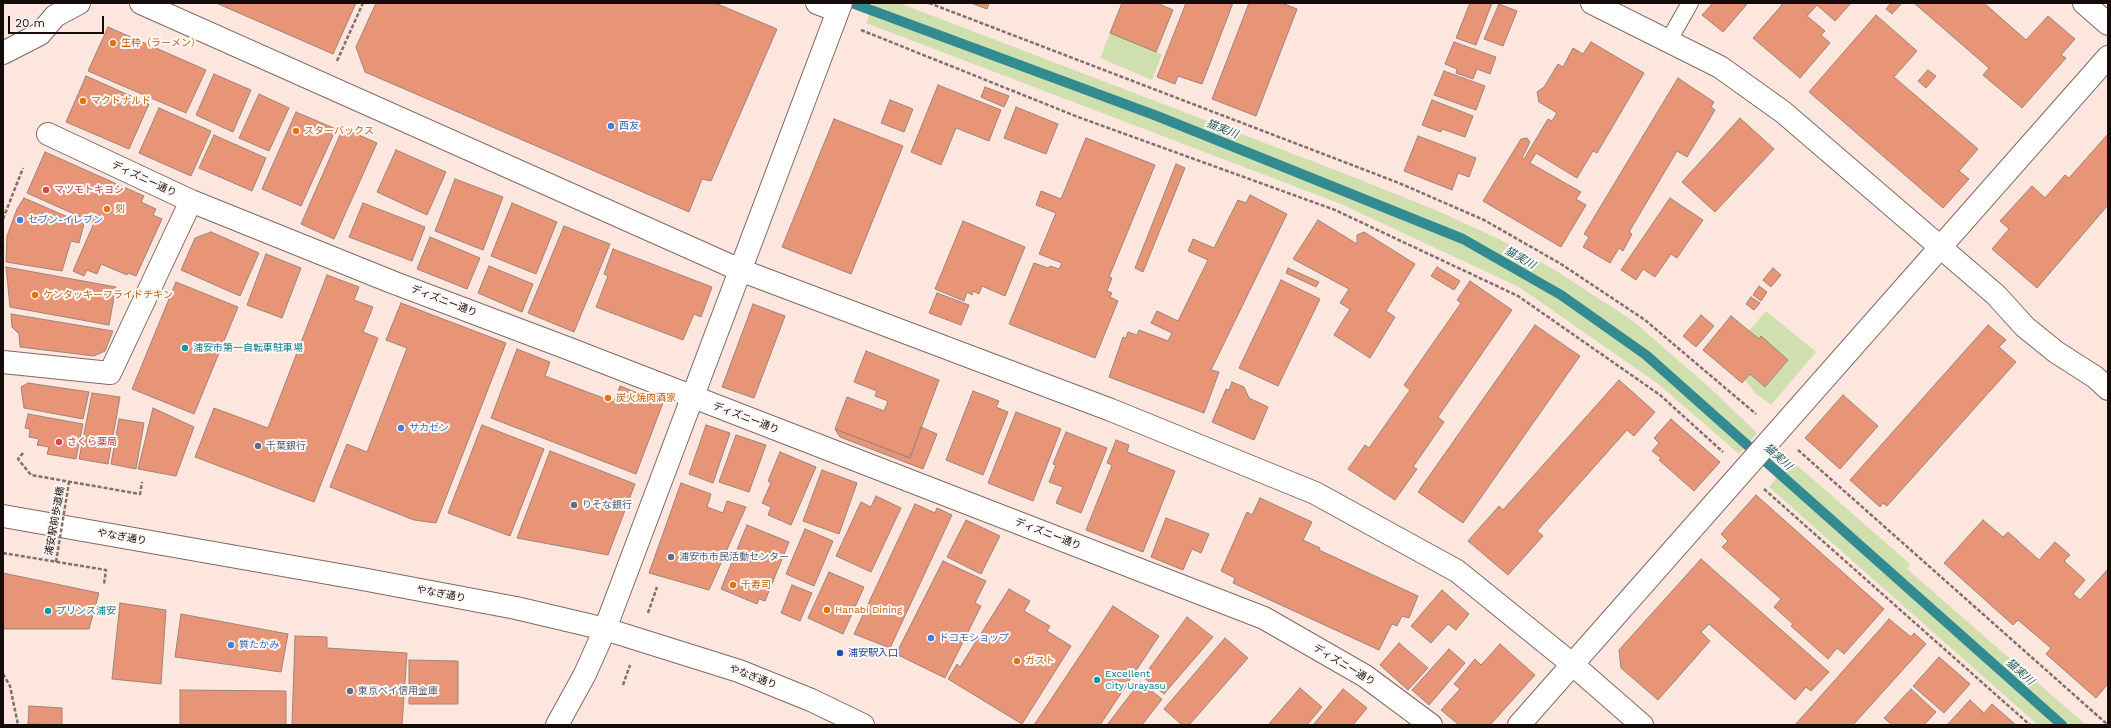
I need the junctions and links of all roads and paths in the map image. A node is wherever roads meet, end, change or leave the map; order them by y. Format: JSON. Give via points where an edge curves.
{"nodes":[{"id":1,"x":79,"y":3,"type":"edge"},
{"id":2,"x":141,"y":3,"type":"edge"},
{"id":3,"x":363,"y":3,"type":"edge"},
{"id":4,"x":817,"y":3,"type":"edge"},
{"id":5,"x":929,"y":3,"type":"edge"},
{"id":6,"x":1592,"y":3,"type":"edge"},
{"id":7,"x":1690,"y":3,"type":"edge"},
{"id":8,"x":2084,"y":3,"type":"edge"},
{"id":9,"x":838,"y":11,"type":"edge"},
{"id":10,"x":2108,"y":24,"type":"edge"},
{"id":11,"x":1669,"y":40,"type":"junction"},
{"id":12,"x":3,"y":53,"type":"edge"},
{"id":13,"x":2108,"y":58,"type":"edge"},
{"id":14,"x":326,"y":86,"type":"junction"},
{"id":15,"x":48,"y":134,"type":"dead end"},
{"id":16,"x":23,"y":168,"type":"dead end"},
{"id":17,"x":191,"y":201,"type":"junction"},
{"id":18,"x":3,"y":220,"type":"edge"},
{"id":19,"x":1940,"y":246,"type":"junction"},
{"id":20,"x":740,"y":270,"type":"junction"},
{"id":21,"x":3,"y":362,"type":"edge"},
{"id":22,"x":2108,"y":388,"type":"edge"},
{"id":23,"x":693,"y":396,"type":"junction"},
{"id":24,"x":1776,"y":432,"type":"junction"},
{"id":25,"x":23,"y":452,"type":"dead end"},
{"id":26,"x":1742,"y":470,"type":"junction"},
{"id":27,"x":70,"y":482,"type":"junction"},
{"id":28,"x":142,"y":482,"type":"dead end"},
{"id":29,"x":1761,"y":487,"type":"dead end"},
{"id":30,"x":3,"y":516,"type":"edge"},
{"id":31,"x":3,"y":553,"type":"edge"},
{"id":32,"x":56,"y":562,"type":"junction"},
{"id":33,"x":104,"y":584,"type":"dead end"},
{"id":34,"x":605,"y":629,"type":"junction"},
{"id":35,"x":1572,"y":664,"type":"junction"},
{"id":36,"x":3,"y":674,"type":"edge"},
{"id":37,"x":18,"y":725,"type":"edge"},
{"id":38,"x":557,"y":725,"type":"edge"},
{"id":39,"x":863,"y":725,"type":"edge"},
{"id":40,"x":1431,"y":725,"type":"edge"},
{"id":41,"x":1519,"y":725,"type":"edge"},
{"id":42,"x":1642,"y":725,"type":"edge"},
{"id":43,"x":2030,"y":725,"type":"edge"},
{"id":44,"x":2108,"y":725,"type":"edge"}],
"edges":[{"from":1,"to":12,"type":"street","via":[[55,16],[40,34]]},
{"from":2,"to":14,"type":"street"},
{"from":3,"to":14,"type":"path"},
{"from":4,"to":9,"type":"street"},
{"from":5,"to":24,"type":"path","via":[[1399,183],[1484,220],[1561,264],[1645,320]]},
{"from":6,"to":11,"type":"street"},
{"from":7,"to":11,"type":"lane"},
{"from":8,"to":10,"type":"street"},
{"from":9,"to":20,"type":"street"},
{"from":9,"to":26,"type":"path","via":[[1078,118],[1335,210],[1518,296],[1660,395]]},
{"from":11,"to":19,"type":"street","via":[[1720,67],[1783,112]]},
{"from":13,"to":19,"type":"street"},
{"from":14,"to":20,"type":"street"},
{"from":15,"to":17,"type":"street","name":"ディズニー通り"},
{"from":16,"to":18,"type":"path"},
{"from":17,"to":21,"type":"street","via":[[110,373]]},
{"from":17,"to":23,"type":"street","name":"ディズニー通り","via":[[385,279]]},
{"from":19,"to":22,"type":"street","via":[[1996,295],[2025,327]]},
{"from":19,"to":24,"type":"street"},
{"from":20,"to":23,"type":"street"},
{"from":20,"to":35,"type":"street","via":[[1111,410],[1315,493],[1457,571]]},
{"from":23,"to":34,"type":"street"},
{"from":23,"to":40,"type":"street","name":"ディズニー通り","via":[[1264,618],[1365,676]]},
{"from":24,"to":26,"type":"street"},
{"from":24,"to":44,"type":"path"},
{"from":25,"to":27,"type":"path","via":[[18,459],[31,475]]},
{"from":26,"to":35,"type":"street"},
{"from":27,"to":28,"type":"path","via":[[140,494]]},
{"from":27,"to":32,"type":"path","name":"浦安駅前歩道橋","bridge":true},
{"from":29,"to":43,"type":"path"},
{"from":30,"to":34,"type":"street","name":"やなぎ通り","via":[[445,594]]},
{"from":31,"to":32,"type":"path"},
{"from":32,"to":33,"type":"path","via":[[106,570]]},
{"from":34,"to":38,"type":"street","via":[[585,674]]},
{"from":34,"to":39,"type":"street","name":"やなぎ通り","via":[[739,671],[811,700]]},
{"from":35,"to":41,"type":"street"},
{"from":35,"to":42,"type":"street"},
{"from":36,"to":37,"type":"path","via":[[10,686]]}]}
